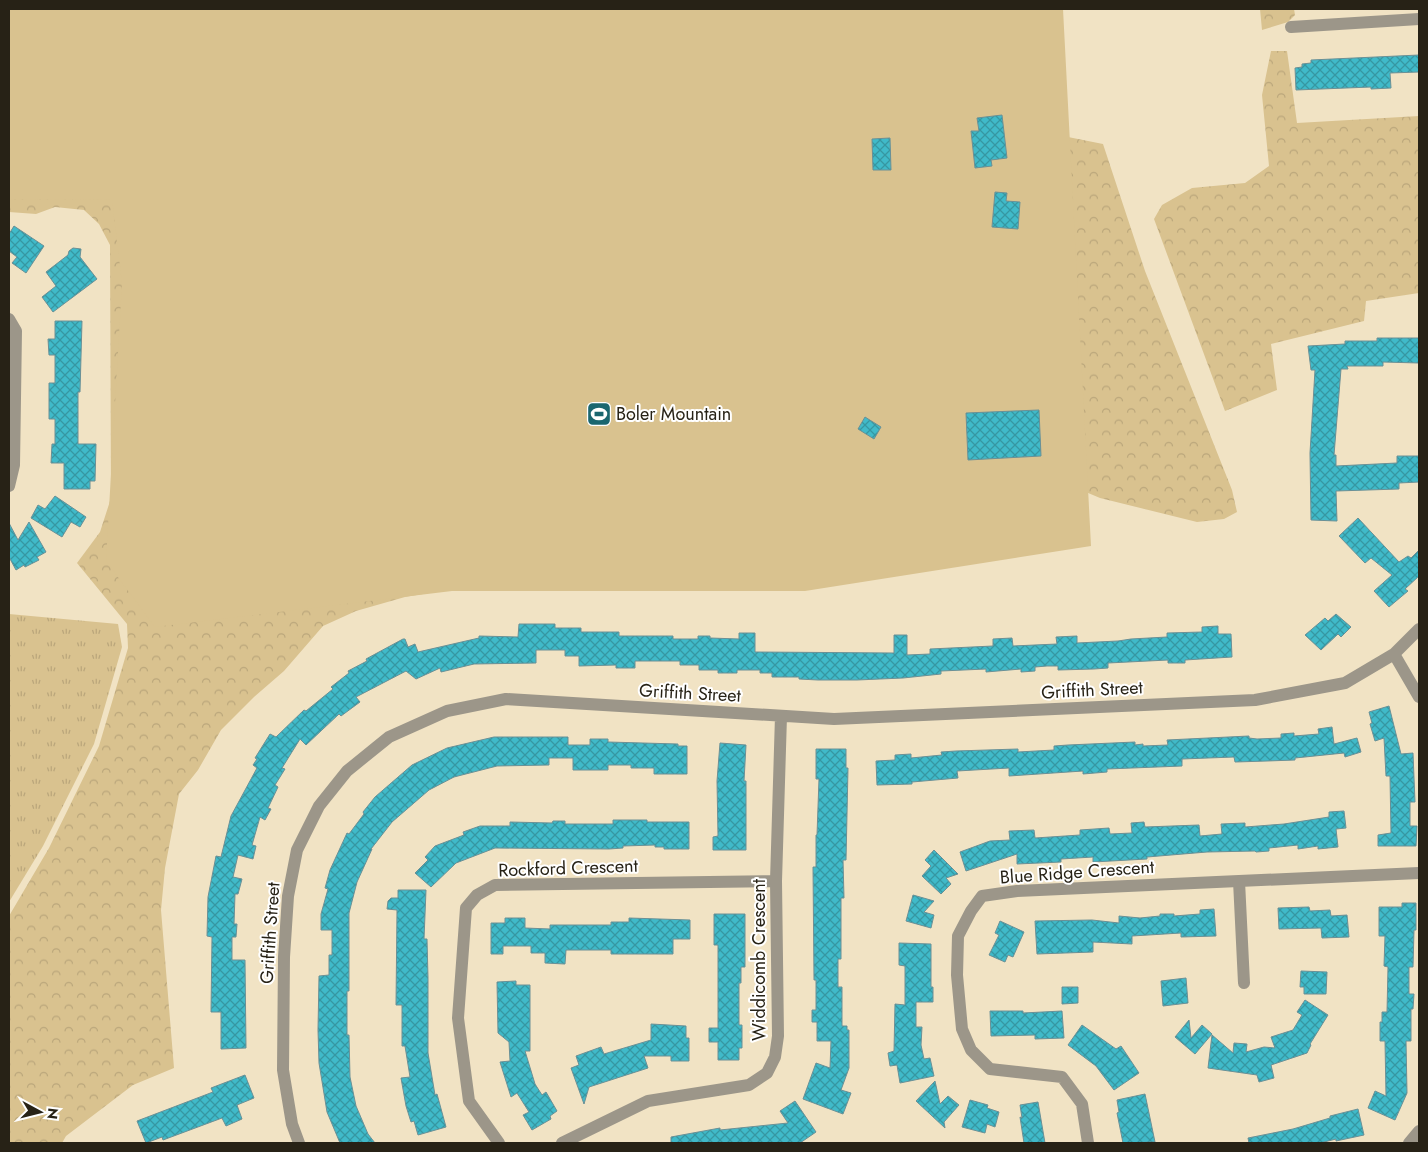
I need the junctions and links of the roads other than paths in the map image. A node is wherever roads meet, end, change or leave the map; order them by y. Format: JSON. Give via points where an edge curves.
{"nodes":[{"id":1,"x":1383,"y":15,"type":"edge"},
{"id":2,"x":1419,"y":19,"type":"edge"},
{"id":3,"x":1291,"y":27,"type":"dead end"},
{"id":4,"x":9,"y":319,"type":"edge"},
{"id":5,"x":9,"y":486,"type":"edge"},
{"id":6,"x":1419,"y":629,"type":"edge"},
{"id":7,"x":1394,"y":654,"type":"junction"},
{"id":8,"x":1419,"y":697,"type":"edge"},
{"id":9,"x":781,"y":716,"type":"junction"},
{"id":10,"x":1419,"y":873,"type":"edge"},
{"id":11,"x":776,"y":881,"type":"junction"},
{"id":12,"x":1238,"y":881,"type":"junction"},
{"id":13,"x":1244,"y":983,"type":"dead end"},
{"id":14,"x":1419,"y":1130,"type":"edge"},
{"id":15,"x":296,"y":1143,"type":"edge"},
{"id":16,"x":499,"y":1143,"type":"edge"},
{"id":17,"x":562,"y":1143,"type":"edge"},
{"id":18,"x":1088,"y":1143,"type":"edge"},
{"id":19,"x":1410,"y":1143,"type":"edge"}],
"edges":[{"from":1,"to":2,"type":"street"},
{"from":1,"to":3,"type":"street"},
{"from":4,"to":5,"type":"street","via":[[16,331],[14,465]]},
{"from":6,"to":7,"type":"street","name":"Griffith Street"},
{"from":7,"to":8,"type":"street"},
{"from":7,"to":9,"type":"street","name":"Griffith Street","via":[[1345,683],[1255,700],[834,719]]},
{"from":9,"to":11,"type":"street","name":"Widdicomb Crescent"},
{"from":9,"to":15,"type":"street","name":"Griffith Street","via":[[506,699],[447,711],[390,737],[347,771],[319,806],[298,850],[288,896],[283,1070]]},
{"from":10,"to":12,"type":"street","name":"Blue Ridge Crescent"},
{"from":11,"to":16,"type":"street","name":"Rockford Crescent","via":[[495,885],[477,894],[466,908],[458,1018],[469,1101]]},
{"from":11,"to":17,"type":"street","name":"Widdicomb Crescent","via":[[778,1036],[775,1057],[767,1074],[749,1085],[648,1101]]},
{"from":12,"to":13,"type":"street"},
{"from":12,"to":18,"type":"street","name":"Blue Ridge Crescent","via":[[1018,891],[982,896],[971,911],[958,936],[957,975],[962,1030],[971,1050],[990,1069],[1062,1077],[1082,1104]]},
{"from":14,"to":19,"type":"street"}]}
